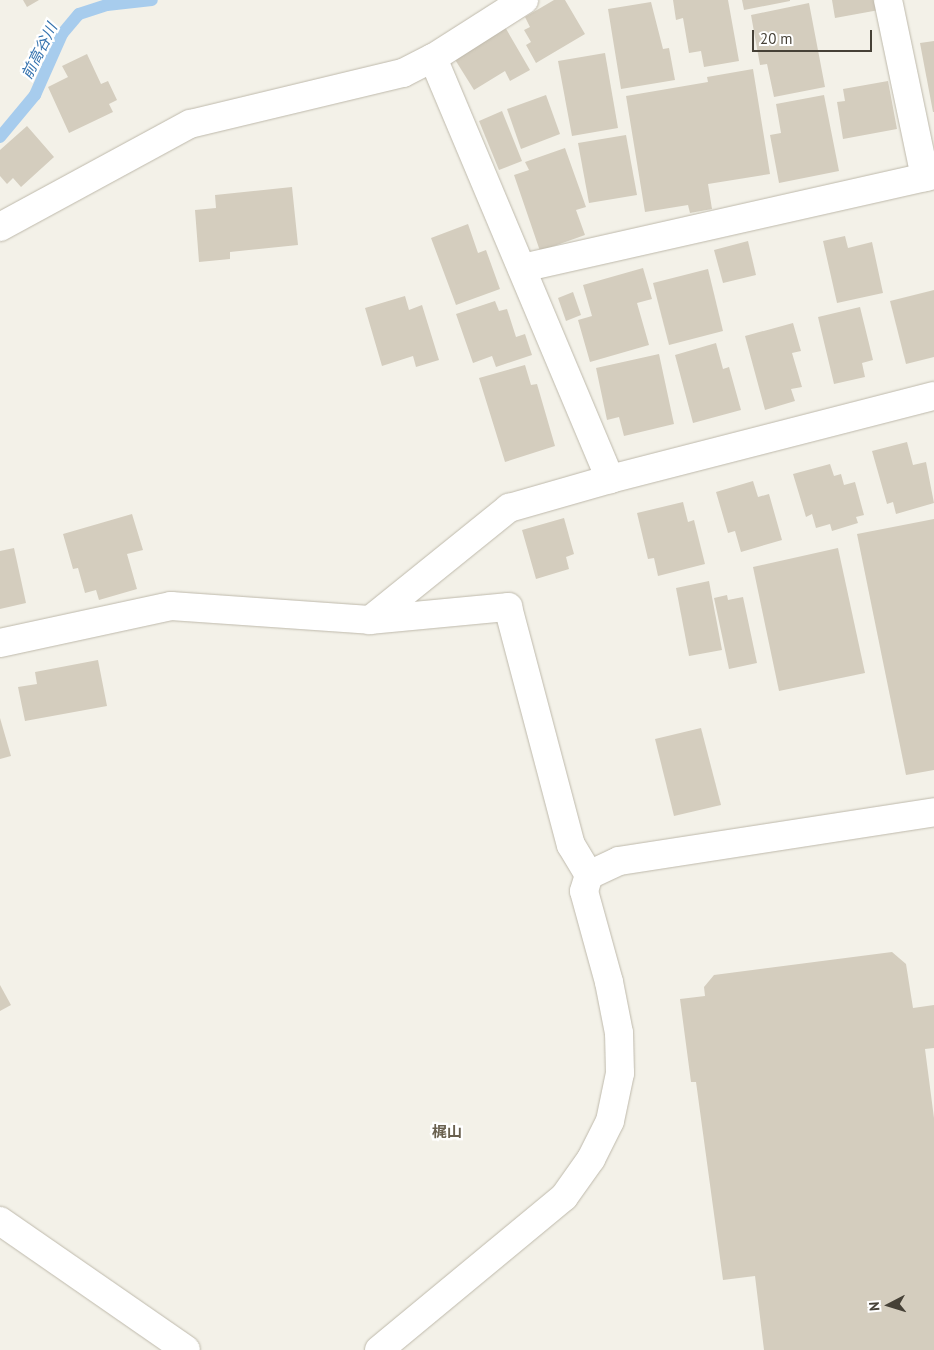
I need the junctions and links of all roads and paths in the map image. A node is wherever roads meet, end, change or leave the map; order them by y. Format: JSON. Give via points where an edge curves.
{"nodes":[{"id":1,"x":524,"y":0,"type":"edge"},
{"id":2,"x":888,"y":0,"type":"edge"},
{"id":3,"x":433,"y":58,"type":"junction"},
{"id":4,"x":930,"y":176,"type":"edge"},
{"id":5,"x":0,"y":227,"type":"edge"},
{"id":6,"x":522,"y":268,"type":"junction"},
{"id":7,"x":934,"y":396,"type":"edge"},
{"id":8,"x":610,"y":479,"type":"junction"},
{"id":9,"x":370,"y":620,"type":"junction"},
{"id":10,"x":0,"y":643,"type":"edge"},
{"id":11,"x":934,"y":812,"type":"edge"},
{"id":12,"x":589,"y":875,"type":"junction"},
{"id":13,"x":0,"y":1221,"type":"edge"},
{"id":14,"x":186,"y":1350,"type":"edge"},
{"id":15,"x":379,"y":1350,"type":"edge"}],
"edges":[{"from":1,"to":3,"type":"street"},
{"from":2,"to":4,"type":"street"},
{"from":3,"to":5,"type":"street","via":[[403,73],[190,124]]},
{"from":3,"to":6,"type":"street"},
{"from":4,"to":6,"type":"street"},
{"from":6,"to":8,"type":"street"},
{"from":7,"to":8,"type":"street"},
{"from":8,"to":9,"type":"street","via":[[509,508]]},
{"from":9,"to":10,"type":"street","via":[[170,606]]},
{"from":9,"to":12,"type":"street","via":[[508,607],[571,845]]},
{"from":11,"to":12,"type":"street","via":[[619,861]]},
{"from":12,"to":15,"type":"street","via":[[584,891],[619,1033],[620,1073],[610,1121],[591,1159],[564,1198]]},
{"from":13,"to":14,"type":"street"}]}
